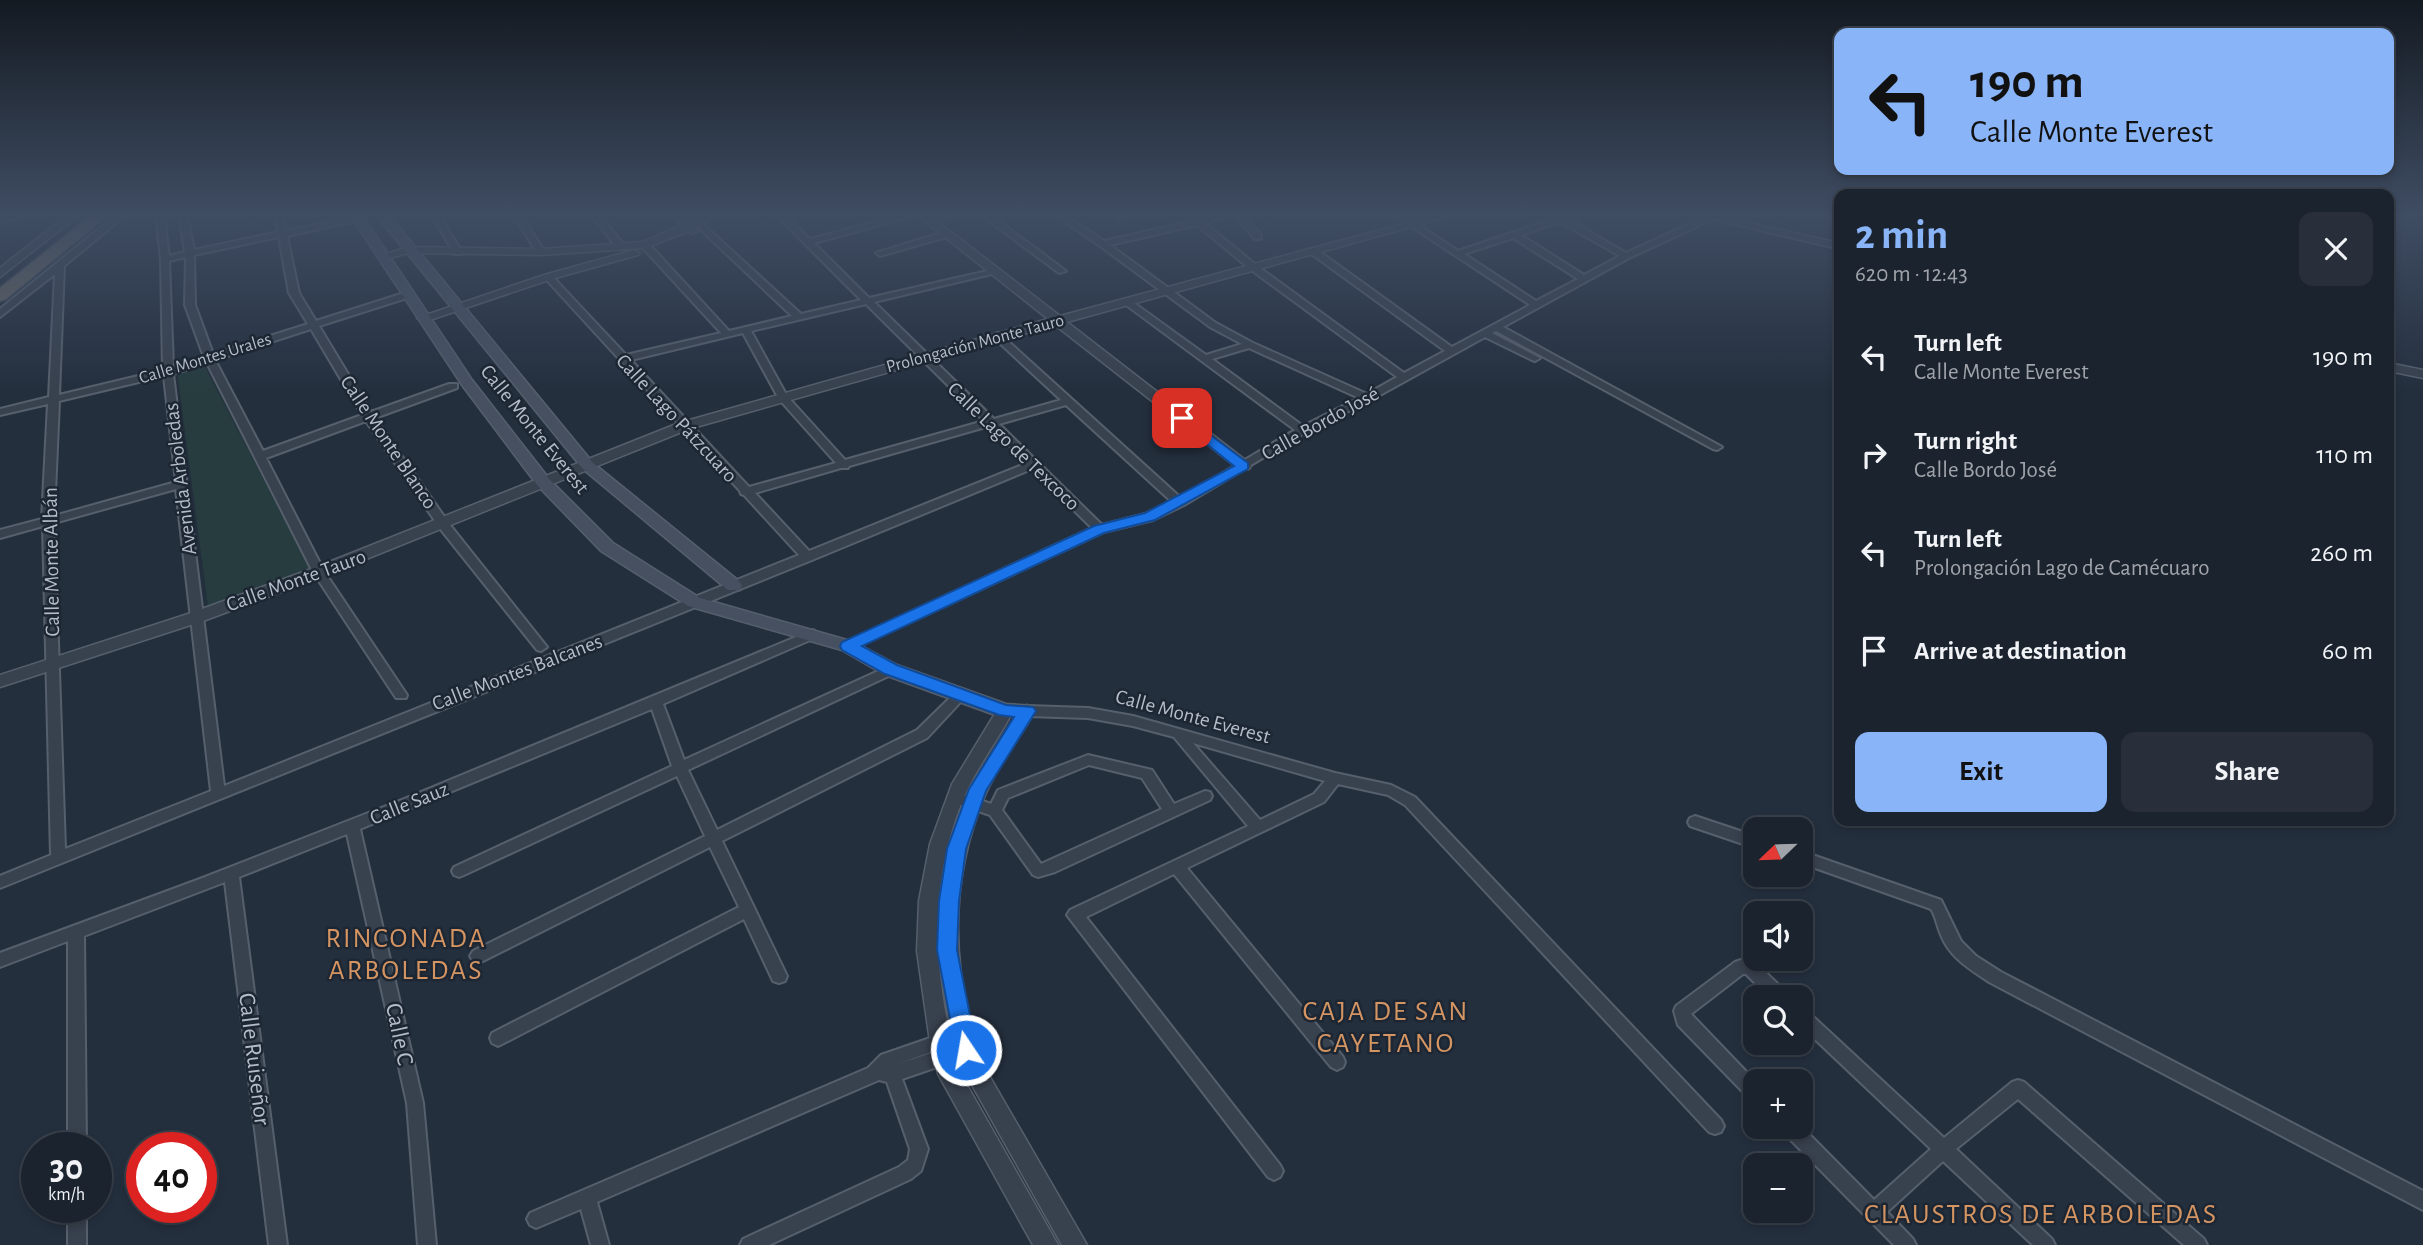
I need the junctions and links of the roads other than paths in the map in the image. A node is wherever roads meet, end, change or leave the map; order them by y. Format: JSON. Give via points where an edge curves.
{"nodes":[{"id":1,"x":16,"y":273,"type":"edge"},
{"id":2,"x":34,"y":273,"type":"edge"},
{"id":3,"x":50,"y":273,"type":"edge"},
{"id":4,"x":60,"y":273,"type":"edge"},
{"id":5,"x":165,"y":273,"type":"edge"},
{"id":6,"x":190,"y":273,"type":"edge"},
{"id":7,"x":290,"y":273,"type":"edge"},
{"id":8,"x":393,"y":273,"type":"edge"},
{"id":9,"x":427,"y":273,"type":"edge"},
{"id":10,"x":561,"y":273,"type":"edge"},
{"id":11,"x":670,"y":273,"type":"edge"},
{"id":12,"x":747,"y":273,"type":"edge"},
{"id":13,"x":839,"y":273,"type":"edge"},
{"id":14,"x":985,"y":273,"type":"edge"},
{"id":15,"x":996,"y":273,"type":"edge"},
{"id":16,"x":1144,"y":273,"type":"edge"},
{"id":17,"x":1230,"y":273,"type":"edge"},
{"id":18,"x":1261,"y":273,"type":"edge"},
{"id":19,"x":1343,"y":273,"type":"edge"},
{"id":20,"x":1486,"y":273,"type":"edge"},
{"id":21,"x":1575,"y":273,"type":"edge"},
{"id":22,"x":1595,"y":273,"type":"edge"},
{"id":23,"x":548,"y":277,"type":"junction"},
{"id":24,"x":1584,"y":279,"type":"junction"},
{"id":25,"x":0,"y":286,"type":"edge"},
{"id":26,"x":1168,"y":290,"type":"junction"},
{"id":27,"x":407,"y":295,"type":"junction"},
{"id":28,"x":0,"y":296,"type":"edge"},
{"id":29,"x":1127,"y":302,"type":"junction"},
{"id":30,"x":867,"y":303,"type":"junction"},
{"id":31,"x":1536,"y":306,"type":"junction"},
{"id":32,"x":456,"y":307,"type":"junction"},
{"id":33,"x":0,"y":314,"type":"edge"},
{"id":34,"x":423,"y":318,"type":"junction"},
{"id":35,"x":800,"y":318,"type":"junction"},
{"id":36,"x":1058,"y":320,"type":"junction"},
{"id":37,"x":312,"y":324,"type":"junction"},
{"id":38,"x":1496,"y":327,"type":"junction"},
{"id":39,"x":746,"y":331,"type":"junction"},
{"id":40,"x":1485,"y":333,"type":"junction"},
{"id":41,"x":728,"y":335,"type":"junction"},
{"id":42,"x":997,"y":336,"type":"junction"},
{"id":43,"x":1250,"y":345,"type":"junction"},
{"id":44,"x":1451,"y":351,"type":"junction"},
{"id":45,"x":922,"y":357,"type":"junction"},
{"id":46,"x":1206,"y":358,"type":"junction"},
{"id":47,"x":210,"y":359,"type":"junction"},
{"id":48,"x":623,"y":359,"type":"junction"},
{"id":49,"x":2394,"y":368,"type":"edge"},
{"id":50,"x":167,"y":372,"type":"junction"},
{"id":51,"x":2423,"y":374,"type":"edge"},
{"id":52,"x":1403,"y":377,"type":"junction"},
{"id":53,"x":453,"y":386,"type":"dead end"},
{"id":54,"x":1616,"y":394,"type":"junction"},
{"id":55,"x":783,"y":397,"type":"junction"},
{"id":56,"x":1367,"y":398,"type":"junction"},
{"id":57,"x":53,"y":399,"type":"junction"},
{"id":58,"x":1068,"y":401,"type":"junction"},
{"id":59,"x":0,"y":412,"type":"edge"},
{"id":60,"x":368,"y":416,"type":"junction"},
{"id":61,"x":993,"y":423,"type":"junction"},
{"id":62,"x":684,"y":426,"type":"junction"},
{"id":63,"x":1302,"y":430,"type":"junction"},
{"id":64,"x":1717,"y":447,"type":"dead end"},
{"id":65,"x":260,"y":456,"type":"junction"},
{"id":66,"x":1034,"y":464,"type":"junction"},
{"id":67,"x":588,"y":466,"type":"junction"},
{"id":68,"x":844,"y":466,"type":"junction"},
{"id":69,"x":1244,"y":466,"type":"junction"},
{"id":70,"x":544,"y":482,"type":"junction"},
{"id":71,"x":179,"y":485,"type":"junction"},
{"id":72,"x":745,"y":492,"type":"junction"},
{"id":73,"x":1180,"y":503,"type":"junction"},
{"id":74,"x":48,"y":520,"type":"junction"},
{"id":75,"x":444,"y":524,"type":"junction"},
{"id":76,"x":1100,"y":529,"type":"junction"},
{"id":77,"x":0,"y":534,"type":"edge"},
{"id":78,"x":808,"y":556,"type":"junction"},
{"id":79,"x":319,"y":572,"type":"junction"},
{"id":80,"x":734,"y":586,"type":"junction"},
{"id":81,"x":694,"y":602,"type":"junction"},
{"id":82,"x":197,"y":617,"type":"junction"},
{"id":83,"x":813,"y":634,"type":"junction"},
{"id":84,"x":848,"y":646,"type":"junction"},
{"id":85,"x":541,"y":648,"type":"dead end"},
{"id":86,"x":53,"y":664,"type":"junction"},
{"id":87,"x":891,"y":670,"type":"junction"},
{"id":88,"x":0,"y":681,"type":"edge"},
{"id":89,"x":401,"y":695,"type":"dead end"},
{"id":90,"x":961,"y":695,"type":"junction"},
{"id":91,"x":656,"y":702,"type":"junction"},
{"id":92,"x":1005,"y":711,"type":"junction"},
{"id":93,"x":1027,"y":711,"type":"junction"},
{"id":94,"x":1179,"y":736,"type":"junction"},
{"id":95,"x":680,"y":768,"type":"junction"},
{"id":96,"x":1335,"y":778,"type":"junction"},
{"id":97,"x":218,"y":794,"type":"junction"},
{"id":98,"x":967,"y":794,"type":"junction"},
{"id":99,"x":1003,"y":794,"type":"junction"},
{"id":100,"x":1205,"y":796,"type":"dead end"},
{"id":101,"x":995,"y":811,"type":"junction"},
{"id":102,"x":1171,"y":811,"type":"junction"},
{"id":103,"x":1695,"y":822,"type":"dead end"},
{"id":104,"x":352,"y":826,"type":"junction"},
{"id":105,"x":1257,"y":827,"type":"junction"},
{"id":106,"x":713,"y":836,"type":"junction"},
{"id":107,"x":1743,"y":838,"type":"edge"},
{"id":108,"x":58,"y":859,"type":"junction"},
{"id":109,"x":1813,"y":861,"type":"edge"},
{"id":110,"x":1177,"y":867,"type":"junction"},
{"id":111,"x":459,"y":871,"type":"dead end"},
{"id":112,"x":231,"y":873,"type":"junction"},
{"id":113,"x":0,"y":881,"type":"edge"},
{"id":114,"x":747,"y":910,"type":"junction"},
{"id":115,"x":1075,"y":915,"type":"joint"},
{"id":116,"x":76,"y":933,"type":"junction"},
{"id":117,"x":478,"y":956,"type":"dead end"},
{"id":118,"x":0,"y":960,"type":"edge"},
{"id":119,"x":1743,"y":967,"type":"edge"},
{"id":120,"x":1753,"y":971,"type":"edge"},
{"id":121,"x":779,"y":976,"type":"dead end"},
{"id":122,"x":1768,"y":985,"type":"edge"},
{"id":123,"x":1813,"y":1027,"type":"edge"},
{"id":124,"x":498,"y":1038,"type":"dead end"},
{"id":125,"x":964,"y":1042,"type":"junction"},
{"id":126,"x":942,"y":1050,"type":"junction"},
{"id":127,"x":1338,"y":1062,"type":"dead end"},
{"id":128,"x":884,"y":1069,"type":"junction"},
{"id":129,"x":1743,"y":1080,"type":"edge"},
{"id":130,"x":1715,"y":1126,"type":"dead end"},
{"id":131,"x":77,"y":1132,"type":"edge"},
{"id":132,"x":1802,"y":1139,"type":"edge"},
{"id":133,"x":1943,"y":1149,"type":"junction"},
{"id":134,"x":1274,"y":1171,"type":"dead end"},
{"id":135,"x":587,"y":1199,"type":"junction"},
{"id":136,"x":2423,"y":1201,"type":"edge"},
{"id":137,"x":1874,"y":1212,"type":"junction"},
{"id":138,"x":536,"y":1219,"type":"dead end"},
{"id":139,"x":77,"y":1223,"type":"edge"},
{"id":140,"x":1070,"y":1237,"type":"edge"},
{"id":141,"x":1041,"y":1243,"type":"edge"},
{"id":142,"x":77,"y":1245,"type":"edge"},
{"id":143,"x":278,"y":1245,"type":"edge"},
{"id":144,"x":427,"y":1245,"type":"edge"},
{"id":145,"x":600,"y":1245,"type":"edge"},
{"id":146,"x":749,"y":1245,"type":"edge"},
{"id":147,"x":1907,"y":1245,"type":"edge"},
{"id":148,"x":2046,"y":1245,"type":"edge"},
{"id":149,"x":2198,"y":1245,"type":"edge"}],
"edges":[{"from":1,"to":25,"type":"highway"},
{"from":2,"to":28,"type":"highway"},
{"from":3,"to":33,"type":"street"},
{"from":4,"to":57,"type":"street","name":"Calle Monte Albán"},
{"from":5,"to":50,"type":"street","name":"Avenida Arboledas"},
{"from":6,"to":47,"type":"street","via":[[190,305]]},
{"from":7,"to":37,"type":"street","name":"Calle Monte Blanco","via":[[294,293]]},
{"from":8,"to":27,"type":"main road","name":"Calle Monte Everest"},
{"from":9,"to":32,"type":"main road","name":"Calle Monte Everest"},
{"from":10,"to":23,"type":"street"},
{"from":11,"to":41,"type":"street"},
{"from":12,"to":35,"type":"street"},
{"from":13,"to":30,"type":"street","name":"Calle Lago de Texcoco"},
{"from":14,"to":30,"type":"street"},
{"from":15,"to":36,"type":"street"},
{"from":16,"to":26,"type":"street"},
{"from":17,"to":26,"type":"street","name":"Prolongación Monte Tauro"},
{"from":18,"to":52,"type":"street"},
{"from":19,"to":44,"type":"street"},
{"from":20,"to":31,"type":"street"},
{"from":21,"to":24,"type":"street"},
{"from":22,"to":24,"type":"street","name":"Calle Bordo José"},
{"from":23,"to":32,"type":"street"},
{"from":23,"to":48,"type":"street","name":"Calle Lago Pátzcuaro"},
{"from":24,"to":31,"type":"street","name":"Calle Bordo José"},
{"from":26,"to":29,"type":"street","name":"Prolongación Monte Tauro"},
{"from":26,"to":43,"type":"street","via":[[1213,325]]},
{"from":27,"to":34,"type":"main road","name":"Calle Monte Everest"},
{"from":27,"to":37,"type":"street","name":"Calle Montes Urales"},
{"from":29,"to":36,"type":"street","name":"Prolongación Monte Tauro"},
{"from":29,"to":46,"type":"street"},
{"from":30,"to":35,"type":"street"},
{"from":30,"to":45,"type":"street","name":"Calle Lago de Texcoco"},
{"from":31,"to":38,"type":"street","name":"Calle Bordo José"},
{"from":32,"to":34,"type":"street"},
{"from":32,"to":67,"type":"main road","name":"Calle Monte Everest"},
{"from":34,"to":70,"type":"main road","name":"Calle Monte Everest"},
{"from":35,"to":39,"type":"street"},
{"from":36,"to":42,"type":"street","name":"Prolongación Monte Tauro"},
{"from":36,"to":69,"type":"street"},
{"from":37,"to":47,"type":"street","name":"Calle Montes Urales"},
{"from":37,"to":60,"type":"street","name":"Calle Monte Blanco"},
{"from":38,"to":40,"type":"street","name":"Calle Bordo José"},
{"from":38,"to":54,"type":"street"},
{"from":39,"to":41,"type":"street"},
{"from":39,"to":55,"type":"street"},
{"from":40,"to":44,"type":"street","name":"Calle Bordo José"},
{"from":40,"to":54,"type":"street"},
{"from":41,"to":48,"type":"street"},
{"from":42,"to":45,"type":"street","name":"Prolongación Monte Tauro"},
{"from":42,"to":58,"type":"street"},
{"from":43,"to":46,"type":"street"},
{"from":43,"to":56,"type":"street"},
{"from":44,"to":52,"type":"street","name":"Calle Bordo José"},
{"from":45,"to":55,"type":"street","name":"Prolongación Monte Tauro"},
{"from":45,"to":61,"type":"street","name":"Calle Lago de Texcoco"},
{"from":46,"to":63,"type":"street"},
{"from":47,"to":50,"type":"street","name":"Calle Montes Urales"},
{"from":47,"to":65,"type":"street"},
{"from":48,"to":62,"type":"street","name":"Calle Lago Pátzcuaro"},
{"from":49,"to":51,"type":"street"},
{"from":50,"to":57,"type":"street","name":"Calle Montes Urales"},
{"from":50,"to":71,"type":"street","name":"Avenida Arboledas"},
{"from":52,"to":56,"type":"street","name":"Calle Bordo José"},
{"from":53,"to":60,"type":"street"},
{"from":54,"to":64,"type":"street"},
{"from":55,"to":62,"type":"street","name":"Prolongación Monte Tauro"},
{"from":55,"to":68,"type":"street"},
{"from":56,"to":63,"type":"street","name":"Calle Bordo José"},
{"from":57,"to":59,"type":"street","name":"Calle Montes Urales"},
{"from":57,"to":74,"type":"street","name":"Calle Monte Albán"},
{"from":58,"to":61,"type":"street"},
{"from":58,"to":73,"type":"street"},
{"from":60,"to":65,"type":"street"},
{"from":60,"to":75,"type":"street","name":"Calle Monte Blanco"},
{"from":61,"to":66,"type":"street","name":"Calle Lago de Texcoco"},
{"from":61,"to":68,"type":"street"},
{"from":62,"to":67,"type":"street","name":"Prolongación Monte Tauro"},
{"from":62,"to":72,"type":"street","name":"Calle Lago Pátzcuaro"},
{"from":63,"to":69,"type":"street","name":"Calle Bordo José"},
{"from":65,"to":79,"type":"street"},
{"from":66,"to":76,"type":"street","name":"Calle Lago de Texcoco"},
{"from":66,"to":78,"type":"street","name":"Calle Montes Balcanes"},
{"from":67,"to":70,"type":"street","name":"Calle Monte Tauro"},
{"from":67,"to":80,"type":"main road","name":"Calle Monte Everest"},
{"from":68,"to":72,"type":"street"},
{"from":69,"to":73,"type":"street","name":"Calle Bordo José"},
{"from":70,"to":75,"type":"street","name":"Calle Monte Tauro"},
{"from":70,"to":81,"type":"main road","name":"Calle Monte Everest","via":[[607,547]]},
{"from":71,"to":74,"type":"street"},
{"from":71,"to":82,"type":"street","name":"Avenida Arboledas"},
{"from":72,"to":78,"type":"street","name":"Calle Lago Pátzcuaro"},
{"from":73,"to":76,"type":"street","name":"Calle Bordo José","via":[[1149,517]]},
{"from":74,"to":77,"type":"street"},
{"from":74,"to":86,"type":"street","name":"Calle Monte Albán"},
{"from":75,"to":79,"type":"street","name":"Calle Monte Tauro"},
{"from":75,"to":85,"type":"street","name":"Calle Monte Blanco"},
{"from":76,"to":84,"type":"street","name":"Calle Bordo José"},
{"from":78,"to":80,"type":"street","name":"Calle Montes Balcanes"},
{"from":79,"to":82,"type":"street","name":"Calle Monte Tauro"},
{"from":79,"to":89,"type":"street"},
{"from":80,"to":81,"type":"street","name":"Calle Montes Balcanes"},
{"from":81,"to":83,"type":"main road","name":"Calle Monte Everest"},
{"from":81,"to":97,"type":"street","name":"Calle Montes Balcanes"},
{"from":82,"to":86,"type":"street","name":"Calle Monte Tauro"},
{"from":82,"to":97,"type":"street","name":"Avenida Arboledas"},
{"from":83,"to":84,"type":"main road","name":"Calle Monte Everest"},
{"from":83,"to":91,"type":"street","name":"Calle Sauz"},
{"from":84,"to":87,"type":"main road","name":"Calle Monte Everest"},
{"from":86,"to":88,"type":"street","name":"Calle Monte Tauro"},
{"from":86,"to":108,"type":"street","name":"Calle Monte Albán"},
{"from":87,"to":90,"type":"main road","name":"Calle Monte Everest"},
{"from":87,"to":95,"type":"street"},
{"from":90,"to":92,"type":"main road","name":"Calle Monte Everest"},
{"from":90,"to":106,"type":"street","via":[[922,734]]},
{"from":91,"to":95,"type":"street"},
{"from":91,"to":104,"type":"street","name":"Calle Sauz"},
{"from":92,"to":93,"type":"main road","name":"Calle Monte Everest"},
{"from":92,"to":98,"type":"street"},
{"from":93,"to":94,"type":"street","name":"Calle Monte Everest","via":[[1088,713]]},
{"from":93,"to":98,"type":"street"},
{"from":94,"to":96,"type":"street","name":"Calle Monte Everest"},
{"from":94,"to":105,"type":"street"},
{"from":95,"to":106,"type":"street"},
{"from":95,"to":111,"type":"street"},
{"from":96,"to":105,"type":"street","via":[[1319,798]]},
{"from":96,"to":130,"type":"street","name":"Calle Monte Everest","via":[[1391,790],[1410,801]]},
{"from":97,"to":108,"type":"street","name":"Calle Montes Balcanes"},
{"from":98,"to":99,"type":"street"},
{"from":98,"to":101,"type":"street"},
{"from":98,"to":125,"type":"street","via":[[949,901],[947,950]]},
{"from":98,"to":126,"type":"street","via":[[939,844],[929,901],[928,951]]},
{"from":99,"to":101,"type":"street"},
{"from":99,"to":102,"type":"street","via":[[1088,760],[1147,774]]},
{"from":100,"to":102,"type":"street"},
{"from":101,"to":102,"type":"street","via":[[1038,871]]},
{"from":103,"to":107,"type":"street"},
{"from":104,"to":112,"type":"street","name":"Calle Sauz"},
{"from":104,"to":144,"type":"street","name":"Calle C","via":[[415,1103]]},
{"from":105,"to":110,"type":"street"},
{"from":106,"to":114,"type":"street"},
{"from":106,"to":117,"type":"street"},
{"from":108,"to":113,"type":"street","name":"Calle Montes Balcanes"},
{"from":109,"to":136,"type":"street","via":[[1936,904],[1950,939],[1967,959],[1995,977]]},
{"from":110,"to":115,"type":"street"},
{"from":110,"to":127,"type":"street"},
{"from":112,"to":116,"type":"street","name":"Calle Sauz"},
{"from":112,"to":143,"type":"street","name":"Calle Ruiseñor"},
{"from":114,"to":121,"type":"street"},
{"from":114,"to":124,"type":"street"},
{"from":115,"to":134,"type":"street"},
{"from":116,"to":118,"type":"street","name":"Calle Sauz"},
{"from":116,"to":131,"type":"street"},
{"from":119,"to":129,"type":"street","via":[[1682,1012],[1684,1020]]},
{"from":120,"to":122,"type":"street"},
{"from":123,"to":133,"type":"street"},
{"from":125,"to":126,"type":"street"},
{"from":125,"to":140,"type":"street","via":[[974,1069]]},
{"from":126,"to":128,"type":"street"},
{"from":126,"to":141,"type":"street","via":[[949,1074]]},
{"from":128,"to":135,"type":"street"},
{"from":128,"to":146,"type":"street","via":[[919,1149],[915,1165]]},
{"from":132,"to":137,"type":"street"},
{"from":133,"to":137,"type":"street"},
{"from":133,"to":148,"type":"street"},
{"from":133,"to":149,"type":"street","via":[[2018,1088]]},
{"from":135,"to":138,"type":"street"},
{"from":135,"to":145,"type":"street"},
{"from":137,"to":147,"type":"street"},
{"from":139,"to":142,"type":"street"},
{"from":140,"to":141,"type":"street"}]}
